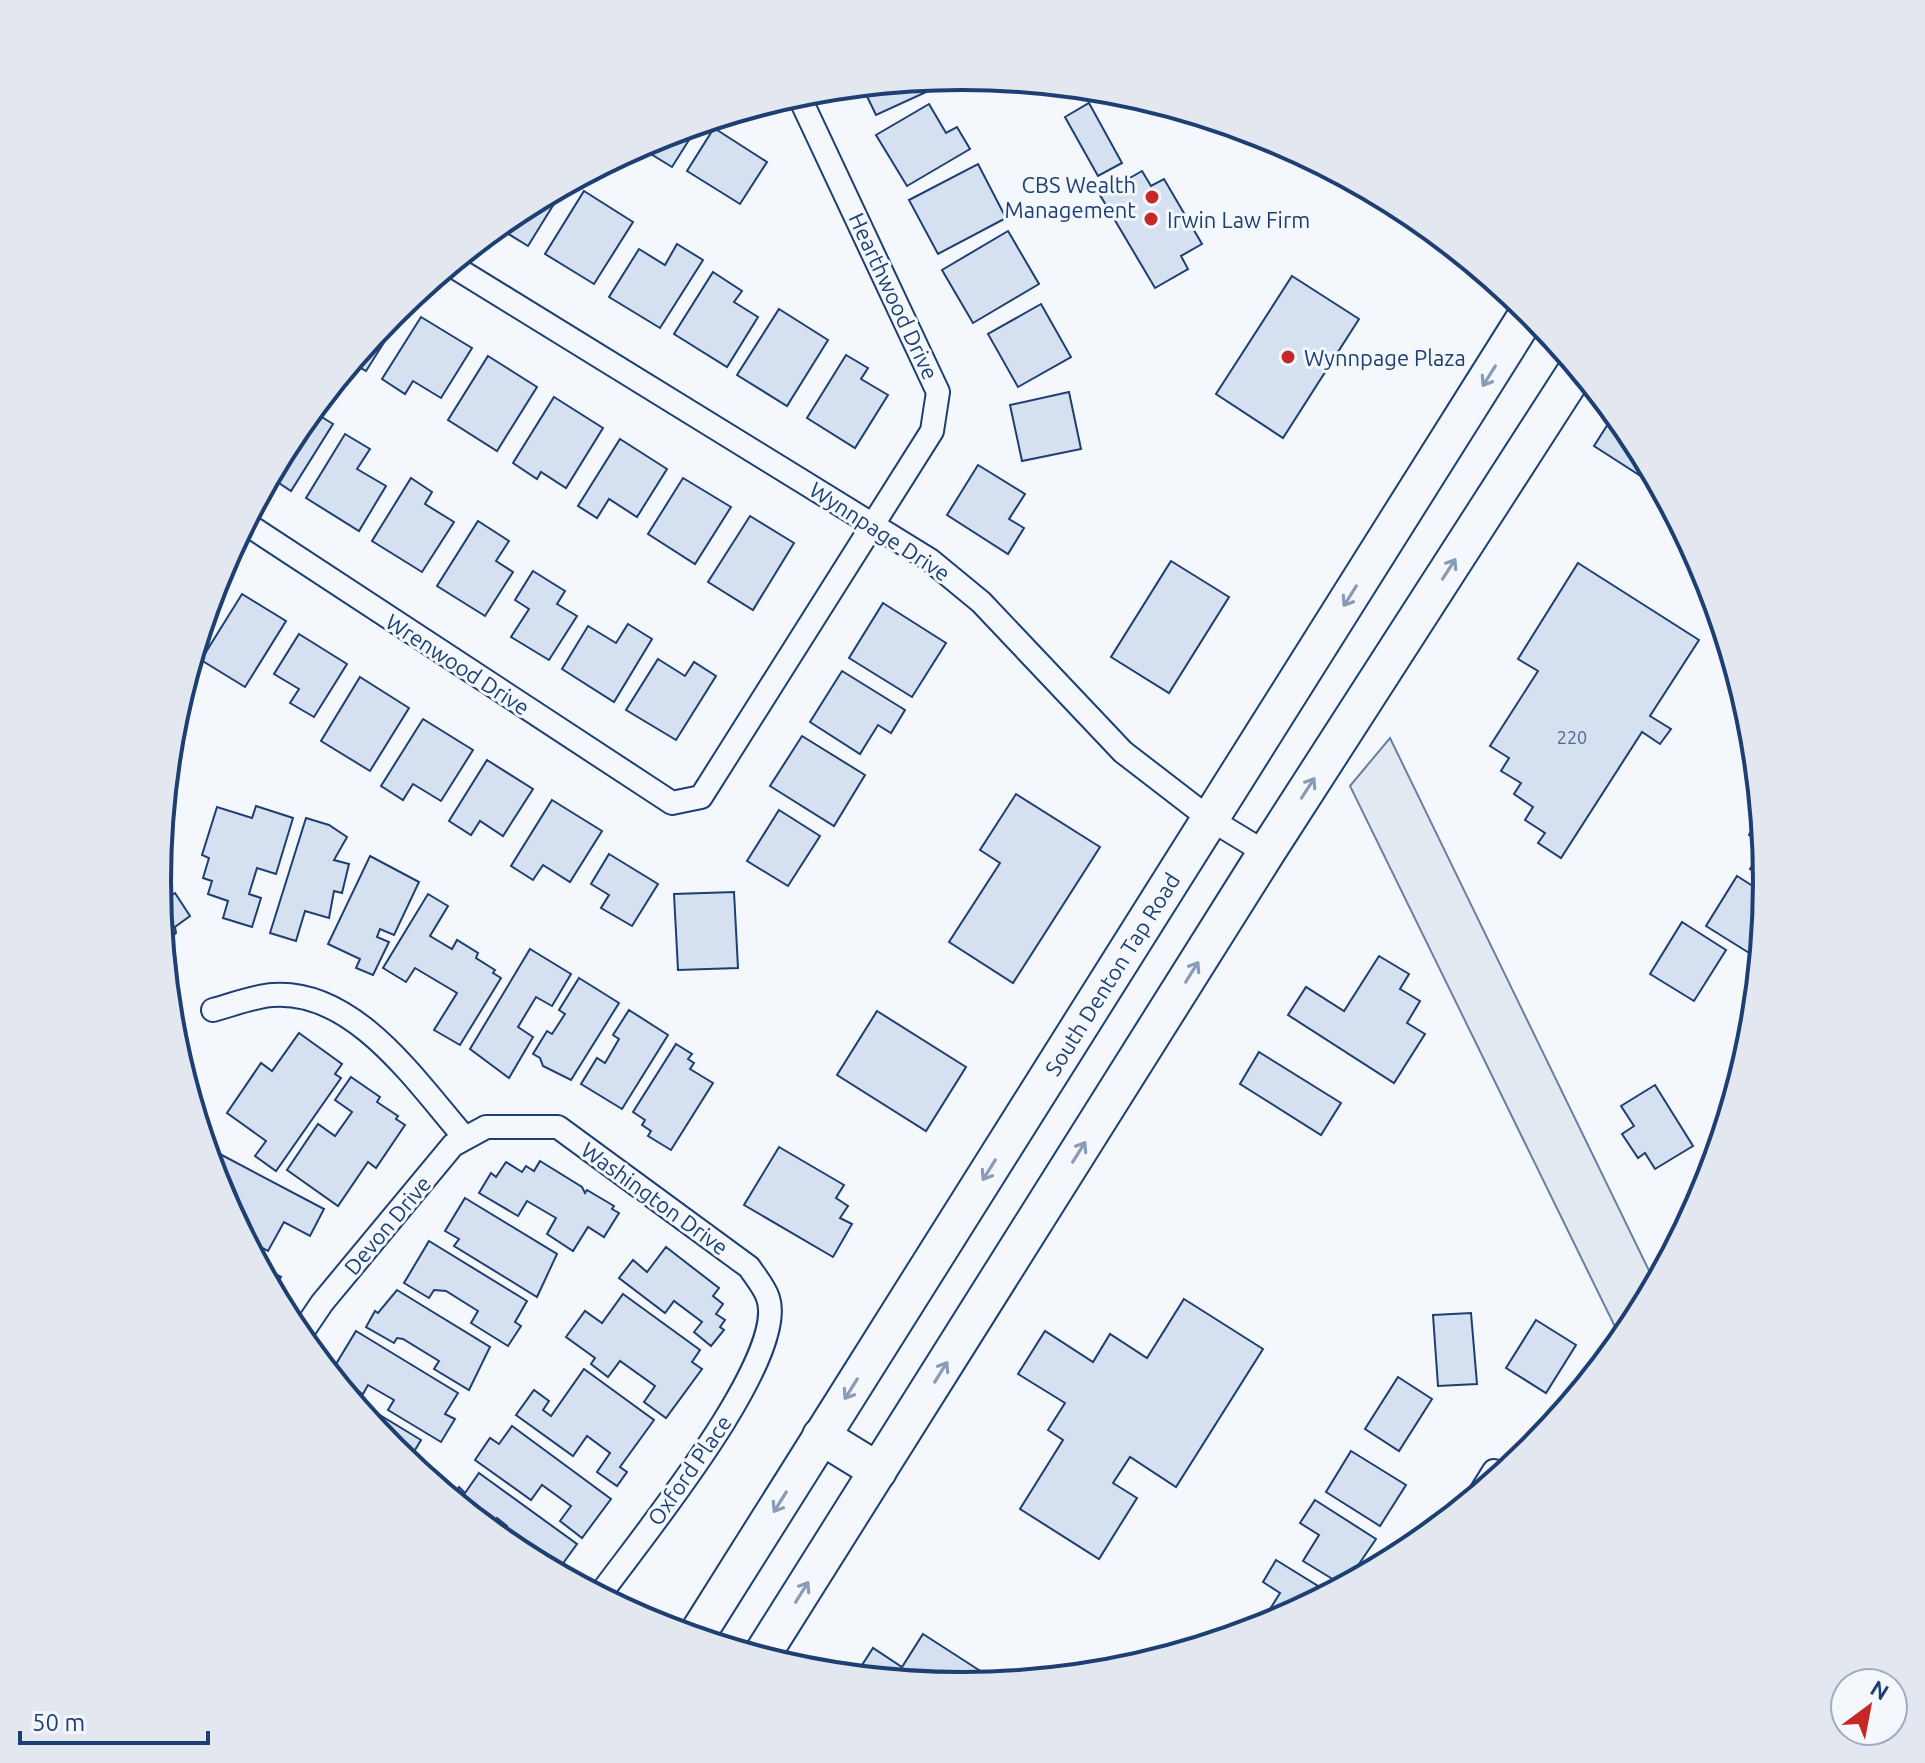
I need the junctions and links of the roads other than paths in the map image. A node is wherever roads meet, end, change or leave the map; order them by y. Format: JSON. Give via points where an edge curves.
{"nodes":[{"id":1,"x":804,"y":106,"type":"edge"},
{"id":2,"x":460,"y":271,"type":"edge"},
{"id":3,"x":1522,"y":322,"type":"edge"},
{"id":4,"x":1572,"y":377,"type":"edge"},
{"id":5,"x":875,"y":523,"type":"junction"},
{"id":6,"x":254,"y":529,"type":"edge"},
{"id":7,"x":672,"y":803,"type":"joint"},
{"id":8,"x":1210,"y":819,"type":"junction"},
{"id":9,"x":1266,"y":853,"type":"junction"},
{"id":10,"x":213,"y":1010,"type":"dead end"},
{"id":11,"x":486,"y":1127,"type":"joint"},
{"id":12,"x":465,"y":1138,"type":"junction"},
{"id":13,"x":307,"y":1325,"type":"edge"},
{"id":14,"x":766,"y":1336,"type":"joint"},
{"id":15,"x":821,"y":1436,"type":"junction"},
{"id":16,"x":878,"y":1471,"type":"junction"},
{"id":17,"x":605,"y":1587,"type":"edge"},
{"id":18,"x":701,"y":1628,"type":"edge"},
{"id":19,"x":766,"y":1648,"type":"edge"}],
"edges":[{"from":1,"to":5,"type":"street","name":"Hearthwood Drive","via":[[938,392],[932,431]]},
{"from":2,"to":5,"type":"street","name":"Wynnpage Drive"},
{"from":3,"to":8,"type":"main road","name":"South Denton Tap Road","one_way":true},
{"from":9,"to":4,"type":"main road","one_way":true},
{"from":5,"to":7,"type":"street","name":"Hearthwood Drive","via":[[701,797]]},
{"from":5,"to":8,"type":"street","name":"Wynnpage Drive","via":[[981,602],[1123,752]]},
{"from":6,"to":7,"type":"street","name":"Wrenwood Drive"},
{"from":8,"to":9,"type":"street","name":"Wynnpage Drive"},
{"from":8,"to":15,"type":"main road","name":"South Denton Tap Road","one_way":true},
{"from":16,"to":9,"type":"main road","one_way":true},
{"from":10,"to":12,"type":"street","via":[[274,995],[333,1005],[390,1051]]},
{"from":11,"to":12,"type":"street","name":"Devon Drive"},
{"from":11,"to":14,"type":"street","name":"Washington Drive","via":[[558,1127],[749,1267],[769,1300]]},
{"from":12,"to":13,"type":"street","name":"Devon Drive","via":[[453,1145]]},
{"from":14,"to":17,"type":"street","name":"Oxford Place","via":[[753,1373],[724,1422]]},
{"from":15,"to":16,"type":"main road"},
{"from":15,"to":18,"type":"main road","name":"South Denton Tap Road","one_way":true},
{"from":19,"to":16,"type":"main road","one_way":true}]}
